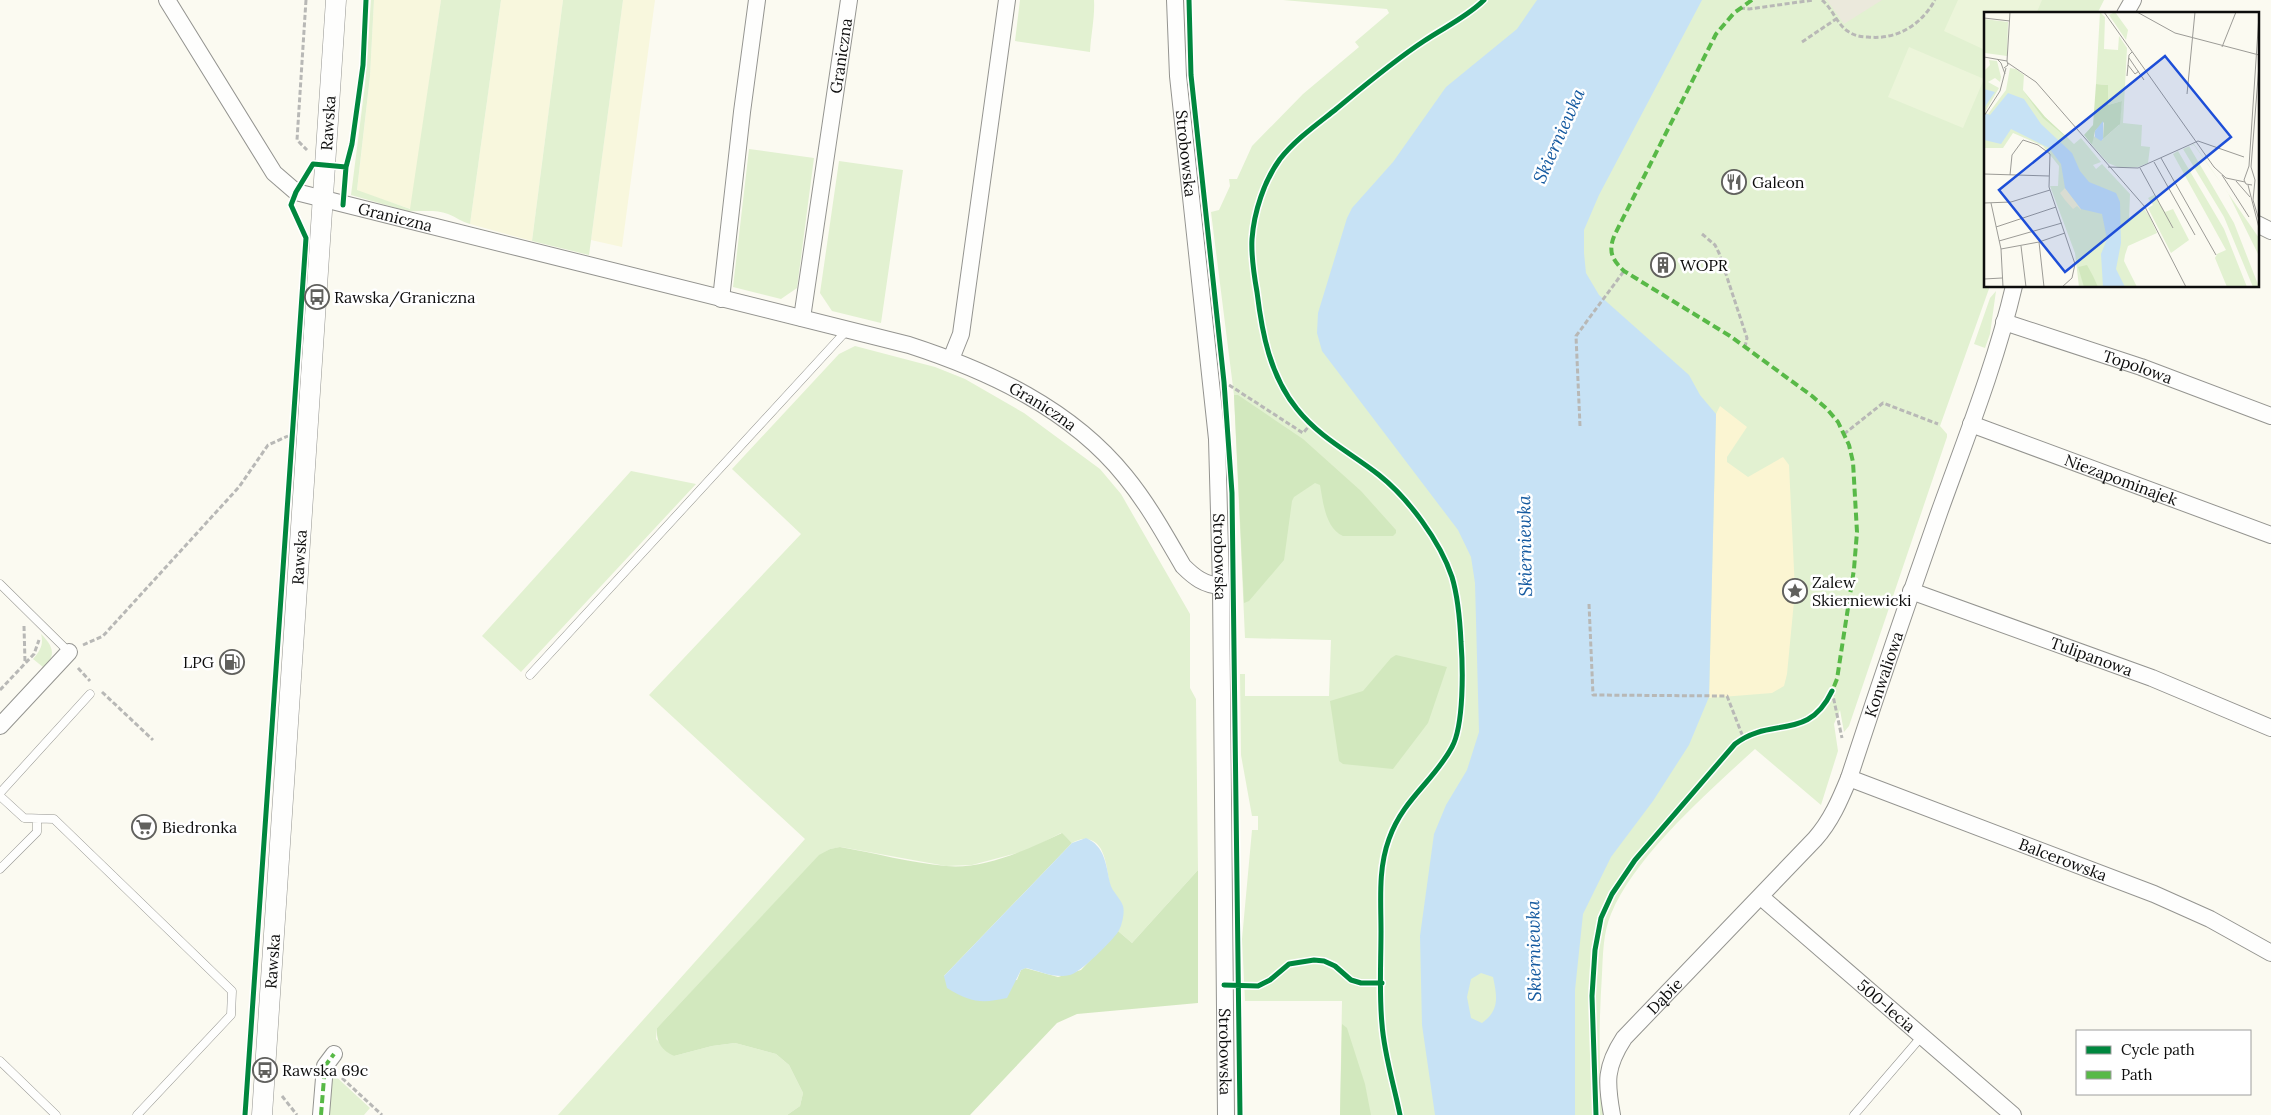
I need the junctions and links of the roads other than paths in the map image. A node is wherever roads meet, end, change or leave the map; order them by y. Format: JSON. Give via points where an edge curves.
{"nodes":[{"id":1,"x":167,"y":0,"type":"edge"},
{"id":2,"x":336,"y":0,"type":"edge"},
{"id":3,"x":758,"y":0,"type":"edge"},
{"id":4,"x":850,"y":0,"type":"edge"},
{"id":5,"x":1007,"y":0,"type":"edge"},
{"id":6,"x":1175,"y":0,"type":"edge"},
{"id":7,"x":2132,"y":0,"type":"edge"},
{"id":8,"x":2125,"y":12,"type":"edge"},
{"id":9,"x":323,"y":200,"type":"junction"},
{"id":10,"x":2258,"y":224,"type":"edge"},
{"id":11,"x":2271,"y":231,"type":"edge"},
{"id":12,"x":2013,"y":288,"type":"edge"},
{"id":13,"x":721,"y":299,"type":"junction"},
{"id":14,"x":802,"y":318,"type":"junction"},
{"id":15,"x":2004,"y":322,"type":"junction"},
{"id":16,"x":848,"y":330,"type":"junction"},
{"id":17,"x":951,"y":359,"type":"junction"},
{"id":18,"x":2271,"y":416,"type":"edge"},
{"id":19,"x":1971,"y":424,"type":"junction"},
{"id":20,"x":2271,"y":535,"type":"edge"},
{"id":21,"x":0,"y":584,"type":"edge"},
{"id":22,"x":1220,"y":586,"type":"junction"},
{"id":23,"x":1911,"y":591,"type":"junction"},
{"id":24,"x":69,"y":652,"type":"joint"},
{"id":25,"x":530,"y":675,"type":"dead end"},
{"id":26,"x":90,"y":694,"type":"dead end"},
{"id":27,"x":0,"y":726,"type":"edge"},
{"id":28,"x":2271,"y":728,"type":"edge"},
{"id":29,"x":1849,"y":778,"type":"junction"},
{"id":30,"x":0,"y":794,"type":"edge"},
{"id":31,"x":37,"y":819,"type":"junction"},
{"id":32,"x":0,"y":869,"type":"edge"},
{"id":33,"x":1761,"y":897,"type":"junction"},
{"id":34,"x":2271,"y":953,"type":"edge"},
{"id":35,"x":1922,"y":1036,"type":"junction"},
{"id":36,"x":330,"y":1060,"type":"road end"},
{"id":37,"x":0,"y":1061,"type":"edge"},
{"id":38,"x":56,"y":1115,"type":"edge"},
{"id":39,"x":138,"y":1115,"type":"edge"},
{"id":40,"x":262,"y":1115,"type":"edge"},
{"id":41,"x":321,"y":1115,"type":"edge"},
{"id":42,"x":1226,"y":1115,"type":"edge"},
{"id":43,"x":1612,"y":1115,"type":"edge"},
{"id":44,"x":1854,"y":1115,"type":"edge"},
{"id":45,"x":2013,"y":1115,"type":"edge"}],
"edges":[{"from":1,"to":9,"type":"street","name":"Graniczna","via":[[274,173],[296,192]]},
{"from":2,"to":9,"type":"street","name":"Rawska"},
{"from":3,"to":13,"type":"street"},
{"from":4,"to":14,"type":"street","name":"Graniczna"},
{"from":5,"to":17,"type":"street","via":[[961,334]]},
{"from":6,"to":22,"type":"street","name":"Strobowska","via":[[1178,76],[1212,382]]},
{"from":7,"to":8,"type":"street"},
{"from":9,"to":13,"type":"street","name":"Graniczna"},
{"from":9,"to":40,"type":"street","name":"Rawska"},
{"from":10,"to":11,"type":"street"},
{"from":12,"to":15,"type":"street","name":"Konwaliowa"},
{"from":13,"to":14,"type":"street","name":"Graniczna"},
{"from":14,"to":16,"type":"street","name":"Graniczna"},
{"from":15,"to":18,"type":"street","name":"Topolowa","via":[[2141,367]]},
{"from":15,"to":19,"type":"street","name":"Konwaliowa"},
{"from":16,"to":17,"type":"street","name":"Graniczna"},
{"from":16,"to":25,"type":"lane"},
{"from":17,"to":22,"type":"street","name":"Graniczna","via":[[1010,385],[1083,433],[1137,490],[1183,566],[1202,581]]},
{"from":19,"to":20,"type":"street","name":"Niezapominajek"},
{"from":19,"to":23,"type":"street","name":"Konwaliowa"},
{"from":21,"to":24,"type":"lane"},
{"from":22,"to":42,"type":"street","name":"Strobowska"},
{"from":23,"to":28,"type":"street","name":"Tulipanowa","via":[[2152,678]]},
{"from":23,"to":29,"type":"street","name":"Konwaliowa"},
{"from":24,"to":27,"type":"street"},
{"from":26,"to":30,"type":"lane"},
{"from":29,"to":33,"type":"street","name":"Konwaliowa","via":[[1827,825]]},
{"from":29,"to":34,"type":"street","name":"Balcerowska","via":[[2154,894]]},
{"from":30,"to":31,"type":"lane","via":[[24,818]]},
{"from":31,"to":32,"type":"lane","via":[[37,832]]},
{"from":31,"to":39,"type":"lane","via":[[54,819],[232,991],[232,1016]]},
{"from":33,"to":35,"type":"street","name":"500-lecia"},
{"from":33,"to":43,"type":"street","name":"Dąbie","via":[[1620,1044],[1608,1072]]},
{"from":35,"to":44,"type":"lane"},
{"from":35,"to":45,"type":"street","name":"500-lecia"},
{"from":36,"to":41,"type":"street"},
{"from":37,"to":38,"type":"lane"}]}
